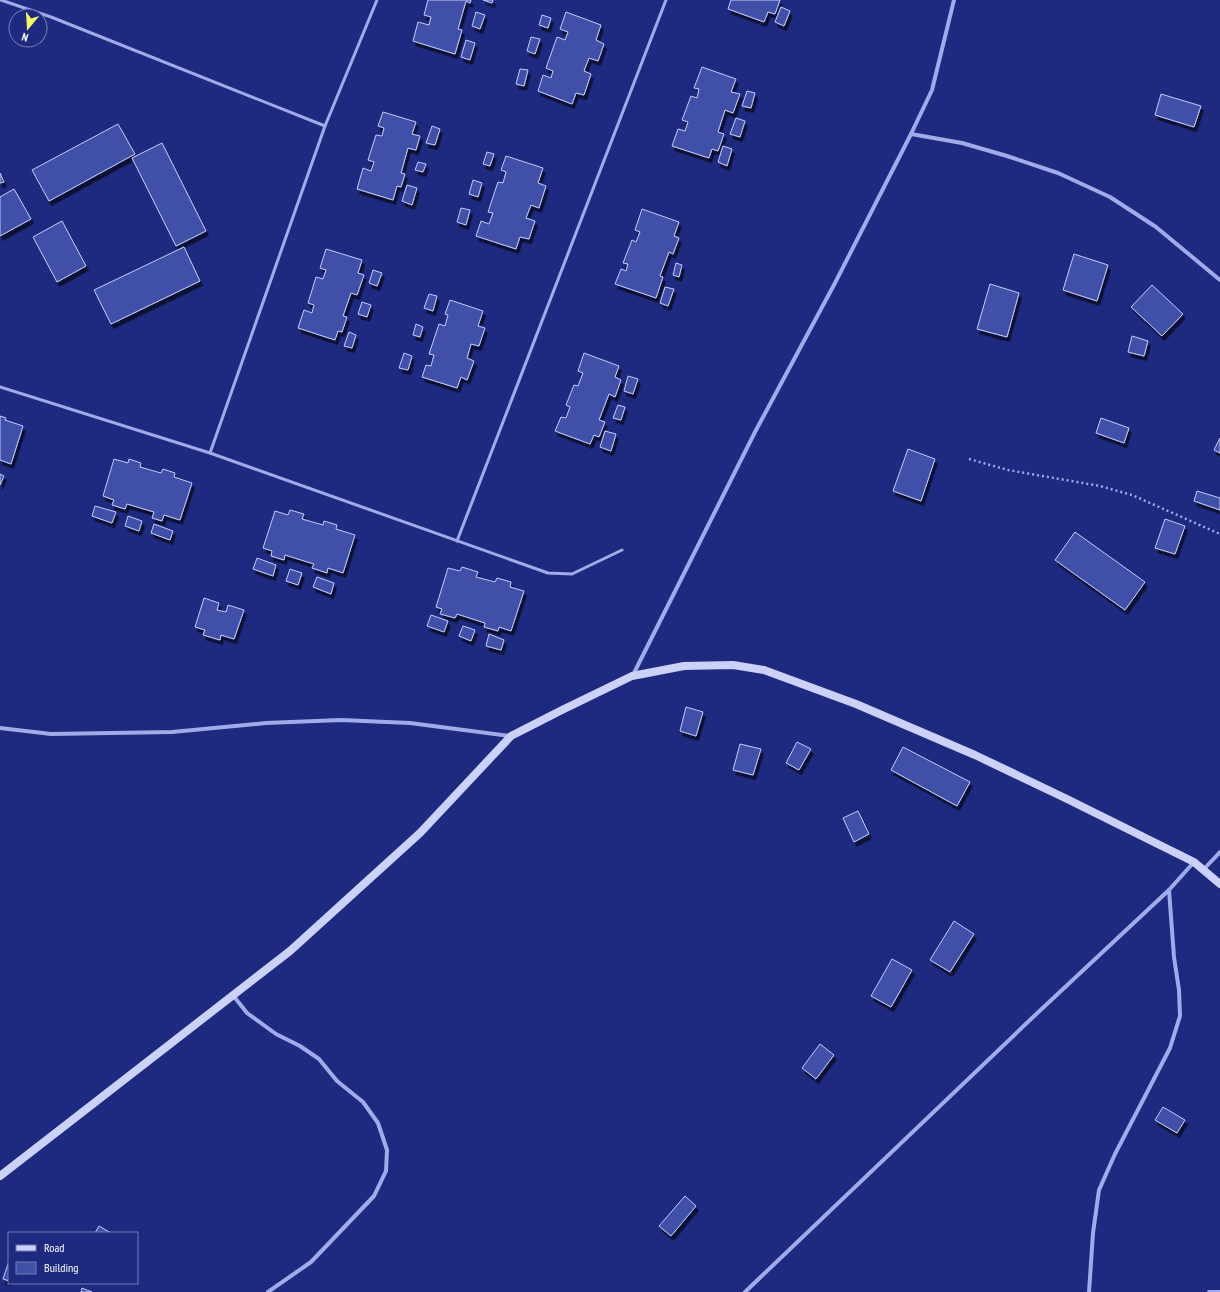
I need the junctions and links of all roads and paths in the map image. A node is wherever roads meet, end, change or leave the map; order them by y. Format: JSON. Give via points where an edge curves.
{"nodes":[{"id":1,"x":1,"y":0,"type":"edge"},
{"id":2,"x":377,"y":0,"type":"edge"},
{"id":3,"x":666,"y":0,"type":"edge"},
{"id":4,"x":954,"y":0,"type":"edge"},
{"id":5,"x":325,"y":126,"type":"junction"},
{"id":6,"x":911,"y":134,"type":"junction"},
{"id":7,"x":1220,"y":280,"type":"edge"},
{"id":8,"x":0,"y":388,"type":"edge"},
{"id":9,"x":210,"y":453,"type":"junction"},
{"id":10,"x":969,"y":459,"type":"dead end"},
{"id":11,"x":1220,"y":534,"type":"edge"},
{"id":12,"x":457,"y":541,"type":"junction"},
{"id":13,"x":622,"y":550,"type":"dead end"},
{"id":14,"x":632,"y":676,"type":"junction"},
{"id":15,"x":0,"y":728,"type":"edge"},
{"id":16,"x":511,"y":736,"type":"junction"},
{"id":17,"x":1220,"y":852,"type":"edge"},
{"id":18,"x":1194,"y":862,"type":"junction"},
{"id":19,"x":1203,"y":870,"type":"junction"},
{"id":20,"x":1220,"y":884,"type":"edge"},
{"id":21,"x":1169,"y":890,"type":"junction"},
{"id":22,"x":232,"y":994,"type":"junction"},
{"id":23,"x":0,"y":1176,"type":"edge"},
{"id":24,"x":268,"y":1292,"type":"edge"},
{"id":25,"x":745,"y":1292,"type":"edge"},
{"id":26,"x":1089,"y":1292,"type":"edge"},
{"id":27,"x":1210,"y":1292,"type":"edge"},
{"id":28,"x":1220,"y":1292,"type":"edge"}],
"edges":[{"from":1,"to":5,"type":"lane"},
{"from":2,"to":5,"type":"lane"},
{"from":3,"to":12,"type":"lane"},
{"from":4,"to":6,"type":"street","via":[[932,90]]},
{"from":5,"to":9,"type":"lane"},
{"from":6,"to":7,"type":"street","via":[[962,143],[1007,156],[1058,173],[1110,197],[1156,226]]},
{"from":6,"to":14,"type":"street","via":[[755,432]]},
{"from":8,"to":9,"type":"lane"},
{"from":9,"to":12,"type":"lane"},
{"from":10,"to":11,"type":"path","via":[[1008,470],[1060,478],[1132,495]]},
{"from":12,"to":13,"type":"lane","via":[[548,573],[572,574]]},
{"from":14,"to":16,"type":"street"},
{"from":14,"to":18,"type":"street","via":[[684,666],[733,664],[764,670],[856,704],[975,755]]},
{"from":15,"to":16,"type":"street","via":[[51,734],[172,732],[266,723],[341,720],[410,723]]},
{"from":16,"to":22,"type":"street","via":[[420,833],[290,951]]},
{"from":17,"to":19,"type":"street"},
{"from":18,"to":19,"type":"street"},
{"from":18,"to":21,"type":"street"},
{"from":19,"to":20,"type":"street"},
{"from":21,"to":25,"type":"street"},
{"from":21,"to":26,"type":"street","via":[[1180,1016],[1170,1048],[1098,1190]]},
{"from":22,"to":23,"type":"street"},
{"from":22,"to":24,"type":"street","via":[[247,1013],[276,1034],[319,1059],[337,1081],[363,1102],[378,1123],[388,1150],[386,1171],[374,1196],[311,1262]]},
{"from":27,"to":28,"type":"street"}]}
